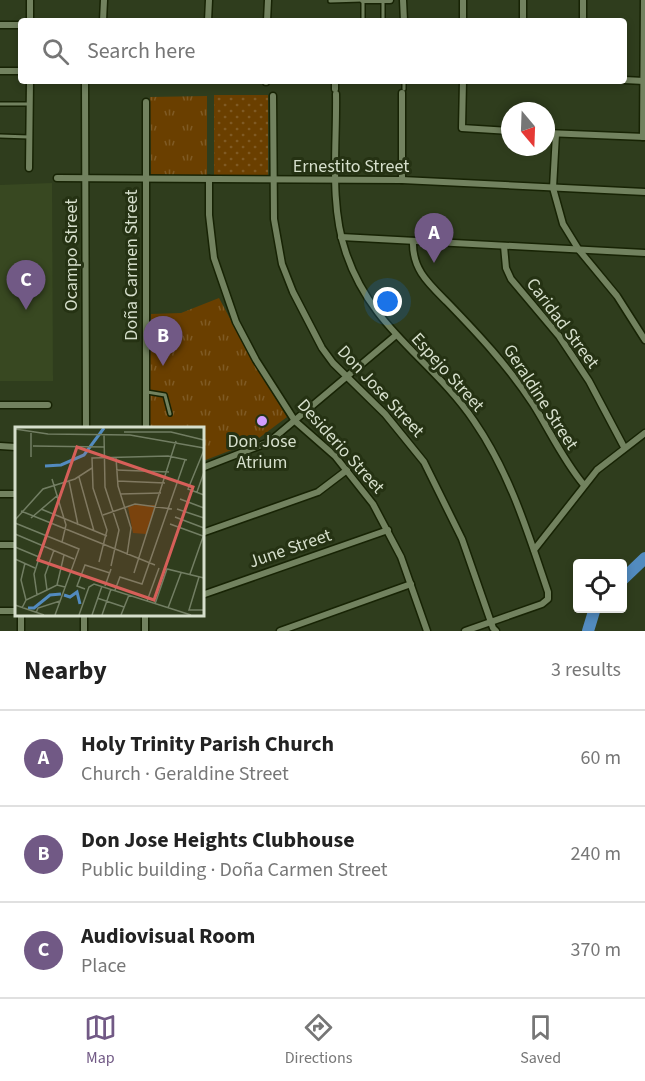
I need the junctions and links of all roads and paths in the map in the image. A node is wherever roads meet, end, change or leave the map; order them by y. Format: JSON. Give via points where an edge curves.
{"nodes":[{"id":1,"x":30,"y":0,"type":"edge"},
{"id":2,"x":104,"y":0,"type":"edge"},
{"id":3,"x":209,"y":0,"type":"edge"},
{"id":4,"x":268,"y":0,"type":"edge"},
{"id":5,"x":363,"y":0,"type":"edge"},
{"id":6,"x":383,"y":0,"type":"edge"},
{"id":7,"x":390,"y":0,"type":"edge"},
{"id":8,"x":404,"y":0,"type":"edge"},
{"id":9,"x":463,"y":0,"type":"edge"},
{"id":10,"x":523,"y":0,"type":"edge"},
{"id":11,"x":584,"y":0,"type":"edge"},
{"id":12,"x":644,"y":0,"type":"edge"},
{"id":13,"x":330,"y":1,"type":"edge"},
{"id":14,"x":30,"y":18,"type":"edge"},
{"id":15,"x":103,"y":18,"type":"edge"},
{"id":16,"x":208,"y":18,"type":"edge"},
{"id":17,"x":267,"y":18,"type":"edge"},
{"id":18,"x":363,"y":18,"type":"edge"},
{"id":19,"x":383,"y":18,"type":"edge"},
{"id":20,"x":404,"y":18,"type":"edge"},
{"id":21,"x":463,"y":18,"type":"edge"},
{"id":22,"x":523,"y":18,"type":"edge"},
{"id":23,"x":583,"y":18,"type":"edge"},
{"id":24,"x":644,"y":19,"type":"edge"},
{"id":25,"x":0,"y":25,"type":"edge"},
{"id":26,"x":18,"y":25,"type":"edge"},
{"id":27,"x":0,"y":71,"type":"edge"},
{"id":28,"x":18,"y":71,"type":"edge"},
{"id":29,"x":627,"y":80,"type":"edge"},
{"id":30,"x":644,"y":81,"type":"edge"},
{"id":31,"x":30,"y":84,"type":"edge"},
{"id":32,"x":86,"y":84,"type":"edge"},
{"id":33,"x":335,"y":84,"type":"edge"},
{"id":34,"x":404,"y":84,"type":"edge"},
{"id":35,"x":463,"y":84,"type":"edge"},
{"id":36,"x":403,"y":91,"type":"joint"},
{"id":37,"x":273,"y":96,"type":"dead end"},
{"id":38,"x":146,"y":102,"type":"dead end"},
{"id":39,"x":0,"y":104,"type":"edge"},
{"id":40,"x":30,"y":104,"type":"junction"},
{"id":41,"x":501,"y":130,"type":"edge"},
{"id":42,"x":556,"y":134,"type":"joint"},
{"id":43,"x":0,"y":136,"type":"edge"},
{"id":44,"x":29,"y":137,"type":"junction"},
{"id":45,"x":644,"y":137,"type":"edge"},
{"id":46,"x":29,"y":168,"type":"dead end"},
{"id":47,"x":57,"y":178,"type":"dead end"},
{"id":48,"x":85,"y":179,"type":"junction"},
{"id":49,"x":209,"y":179,"type":"junction"},
{"id":50,"x":337,"y":179,"type":"junction"},
{"id":51,"x":146,"y":180,"type":"junction"},
{"id":52,"x":273,"y":180,"type":"junction"},
{"id":53,"x":402,"y":180,"type":"junction"},
{"id":54,"x":553,"y":188,"type":"junction"},
{"id":55,"x":645,"y":192,"type":"edge"},
{"id":56,"x":341,"y":237,"type":"junction"},
{"id":57,"x":413,"y":241,"type":"junction"},
{"id":58,"x":504,"y":246,"type":"junction"},
{"id":59,"x":579,"y":250,"type":"junction"},
{"id":60,"x":645,"y":253,"type":"edge"},
{"id":61,"x":395,"y":336,"type":"junction"},
{"id":62,"x":645,"y":340,"type":"edge"},
{"id":63,"x":345,"y":378,"type":"junction"},
{"id":64,"x":146,"y":392,"type":"junction"},
{"id":65,"x":0,"y":405,"type":"edge"},
{"id":66,"x":48,"y":405,"type":"dead end"},
{"id":67,"x":170,"y":414,"type":"dead end"},
{"id":68,"x":295,"y":420,"type":"junction"},
{"id":69,"x":86,"y":427,"type":"edge"},
{"id":70,"x":146,"y":427,"type":"edge"},
{"id":71,"x":645,"y":433,"type":"edge"},
{"id":72,"x":0,"y":446,"type":"edge"},
{"id":73,"x":15,"y":447,"type":"edge"},
{"id":74,"x":624,"y":447,"type":"junction"},
{"id":75,"x":204,"y":467,"type":"edge"},
{"id":76,"x":347,"y":470,"type":"junction"},
{"id":77,"x":584,"y":485,"type":"junction"},
{"id":78,"x":388,"y":530,"type":"junction"},
{"id":79,"x":204,"y":532,"type":"edge"},
{"id":80,"x":534,"y":550,"type":"junction"},
{"id":81,"x":411,"y":584,"type":"junction"},
{"id":82,"x":204,"y":594,"type":"edge"},
{"id":83,"x":493,"y":628,"type":"edge"},
{"id":84,"x":280,"y":631,"type":"edge"},
{"id":85,"x":427,"y":631,"type":"edge"},
{"id":86,"x":465,"y":631,"type":"edge"}],
"edges":[{"from":1,"to":14,"type":"street"},
{"from":2,"to":15,"type":"street"},
{"from":3,"to":16,"type":"street"},
{"from":4,"to":17,"type":"street"},
{"from":5,"to":6,"type":"street"},
{"from":5,"to":13,"type":"lane"},
{"from":5,"to":18,"type":"lane"},
{"from":6,"to":7,"type":"street"},
{"from":6,"to":19,"type":"lane"},
{"from":8,"to":20,"type":"street"},
{"from":9,"to":21,"type":"street"},
{"from":10,"to":22,"type":"street"},
{"from":11,"to":23,"type":"street"},
{"from":12,"to":24,"type":"street"},
{"from":24,"to":30,"type":"street"},
{"from":25,"to":26,"type":"street"},
{"from":27,"to":28,"type":"street"},
{"from":29,"to":30,"type":"street"},
{"from":30,"to":45,"type":"street"},
{"from":31,"to":40,"type":"street"},
{"from":32,"to":48,"type":"street","name":"Ocampo Street"},
{"from":33,"to":50,"type":"street","name":"Espejo Street"},
{"from":34,"to":36,"type":"lane"},
{"from":35,"to":41,"type":"street","via":[[462,128]]},
{"from":36,"to":53,"type":"street"},
{"from":37,"to":52,"type":"street","name":"Don Jose Street"},
{"from":38,"to":51,"type":"street","name":"Doña Carmen Street"},
{"from":39,"to":40,"type":"lane"},
{"from":40,"to":44,"type":"street"},
{"from":42,"to":45,"type":"street"},
{"from":42,"to":54,"type":"street"},
{"from":43,"to":44,"type":"lane"},
{"from":44,"to":46,"type":"street"},
{"from":47,"to":48,"type":"street","name":"Ernestito Street"},
{"from":48,"to":51,"type":"street","name":"Ernestito Street"},
{"from":48,"to":69,"type":"street","name":"Ocampo Street"},
{"from":49,"to":51,"type":"street","name":"Ernestito Street"},
{"from":49,"to":52,"type":"street","name":"Ernestito Street"},
{"from":49,"to":68,"type":"street","name":"Desiderio Street","via":[[211,239],[222,287],[256,360]]},
{"from":50,"to":52,"type":"street","name":"Ernestito Street"},
{"from":50,"to":53,"type":"street","name":"Ernestito Street"},
{"from":50,"to":56,"type":"street","name":"Espejo Street"},
{"from":51,"to":64,"type":"street","name":"Doña Carmen Street"},
{"from":52,"to":63,"type":"street","name":"Don Jose Street","via":[[274,219],[282,264],[322,348]]},
{"from":53,"to":54,"type":"street","name":"Ernestito Street"},
{"from":54,"to":55,"type":"street","name":"Ernestito Street"},
{"from":54,"to":59,"type":"street","via":[[557,212]]},
{"from":56,"to":57,"type":"street"},
{"from":56,"to":61,"type":"street","name":"Espejo Street","via":[[361,289]]},
{"from":57,"to":58,"type":"street"},
{"from":57,"to":77,"type":"street","name":"Geraldine Street","via":[[416,266],[424,279],[485,340],[516,379]]},
{"from":58,"to":59,"type":"street"},
{"from":58,"to":74,"type":"street","name":"Caridad Street","via":[[511,279],[577,363]]},
{"from":59,"to":60,"type":"street"},
{"from":59,"to":62,"type":"street","via":[[617,296]]},
{"from":61,"to":63,"type":"street"},
{"from":61,"to":80,"type":"street","name":"Espejo Street","via":[[473,420],[508,481]]},
{"from":63,"to":68,"type":"street"},
{"from":63,"to":83,"type":"street","name":"Don Jose Street","via":[[385,414],[424,462],[462,539]]},
{"from":64,"to":67,"type":"lane","via":[[165,395]]},
{"from":64,"to":70,"type":"street","name":"Doña Carmen Street"},
{"from":65,"to":66,"type":"street"},
{"from":68,"to":75,"type":"street","via":[[260,447]]},
{"from":68,"to":76,"type":"street","name":"Desiderio Street"},
{"from":71,"to":74,"type":"street"},
{"from":72,"to":73,"type":"street"},
{"from":74,"to":77,"type":"street"},
{"from":76,"to":78,"type":"street","name":"Desiderio Street","via":[[374,504]]},
{"from":76,"to":79,"type":"street","via":[[318,492]]},
{"from":77,"to":80,"type":"street"},
{"from":78,"to":81,"type":"street","name":"Desiderio Street"},
{"from":78,"to":82,"type":"street","name":"June Street"},
{"from":80,"to":83,"type":"street","name":"Espejo Street","via":[[548,599]]},
{"from":81,"to":84,"type":"street"},
{"from":81,"to":85,"type":"street","name":"Desiderio Street"},
{"from":83,"to":86,"type":"street"}]}
